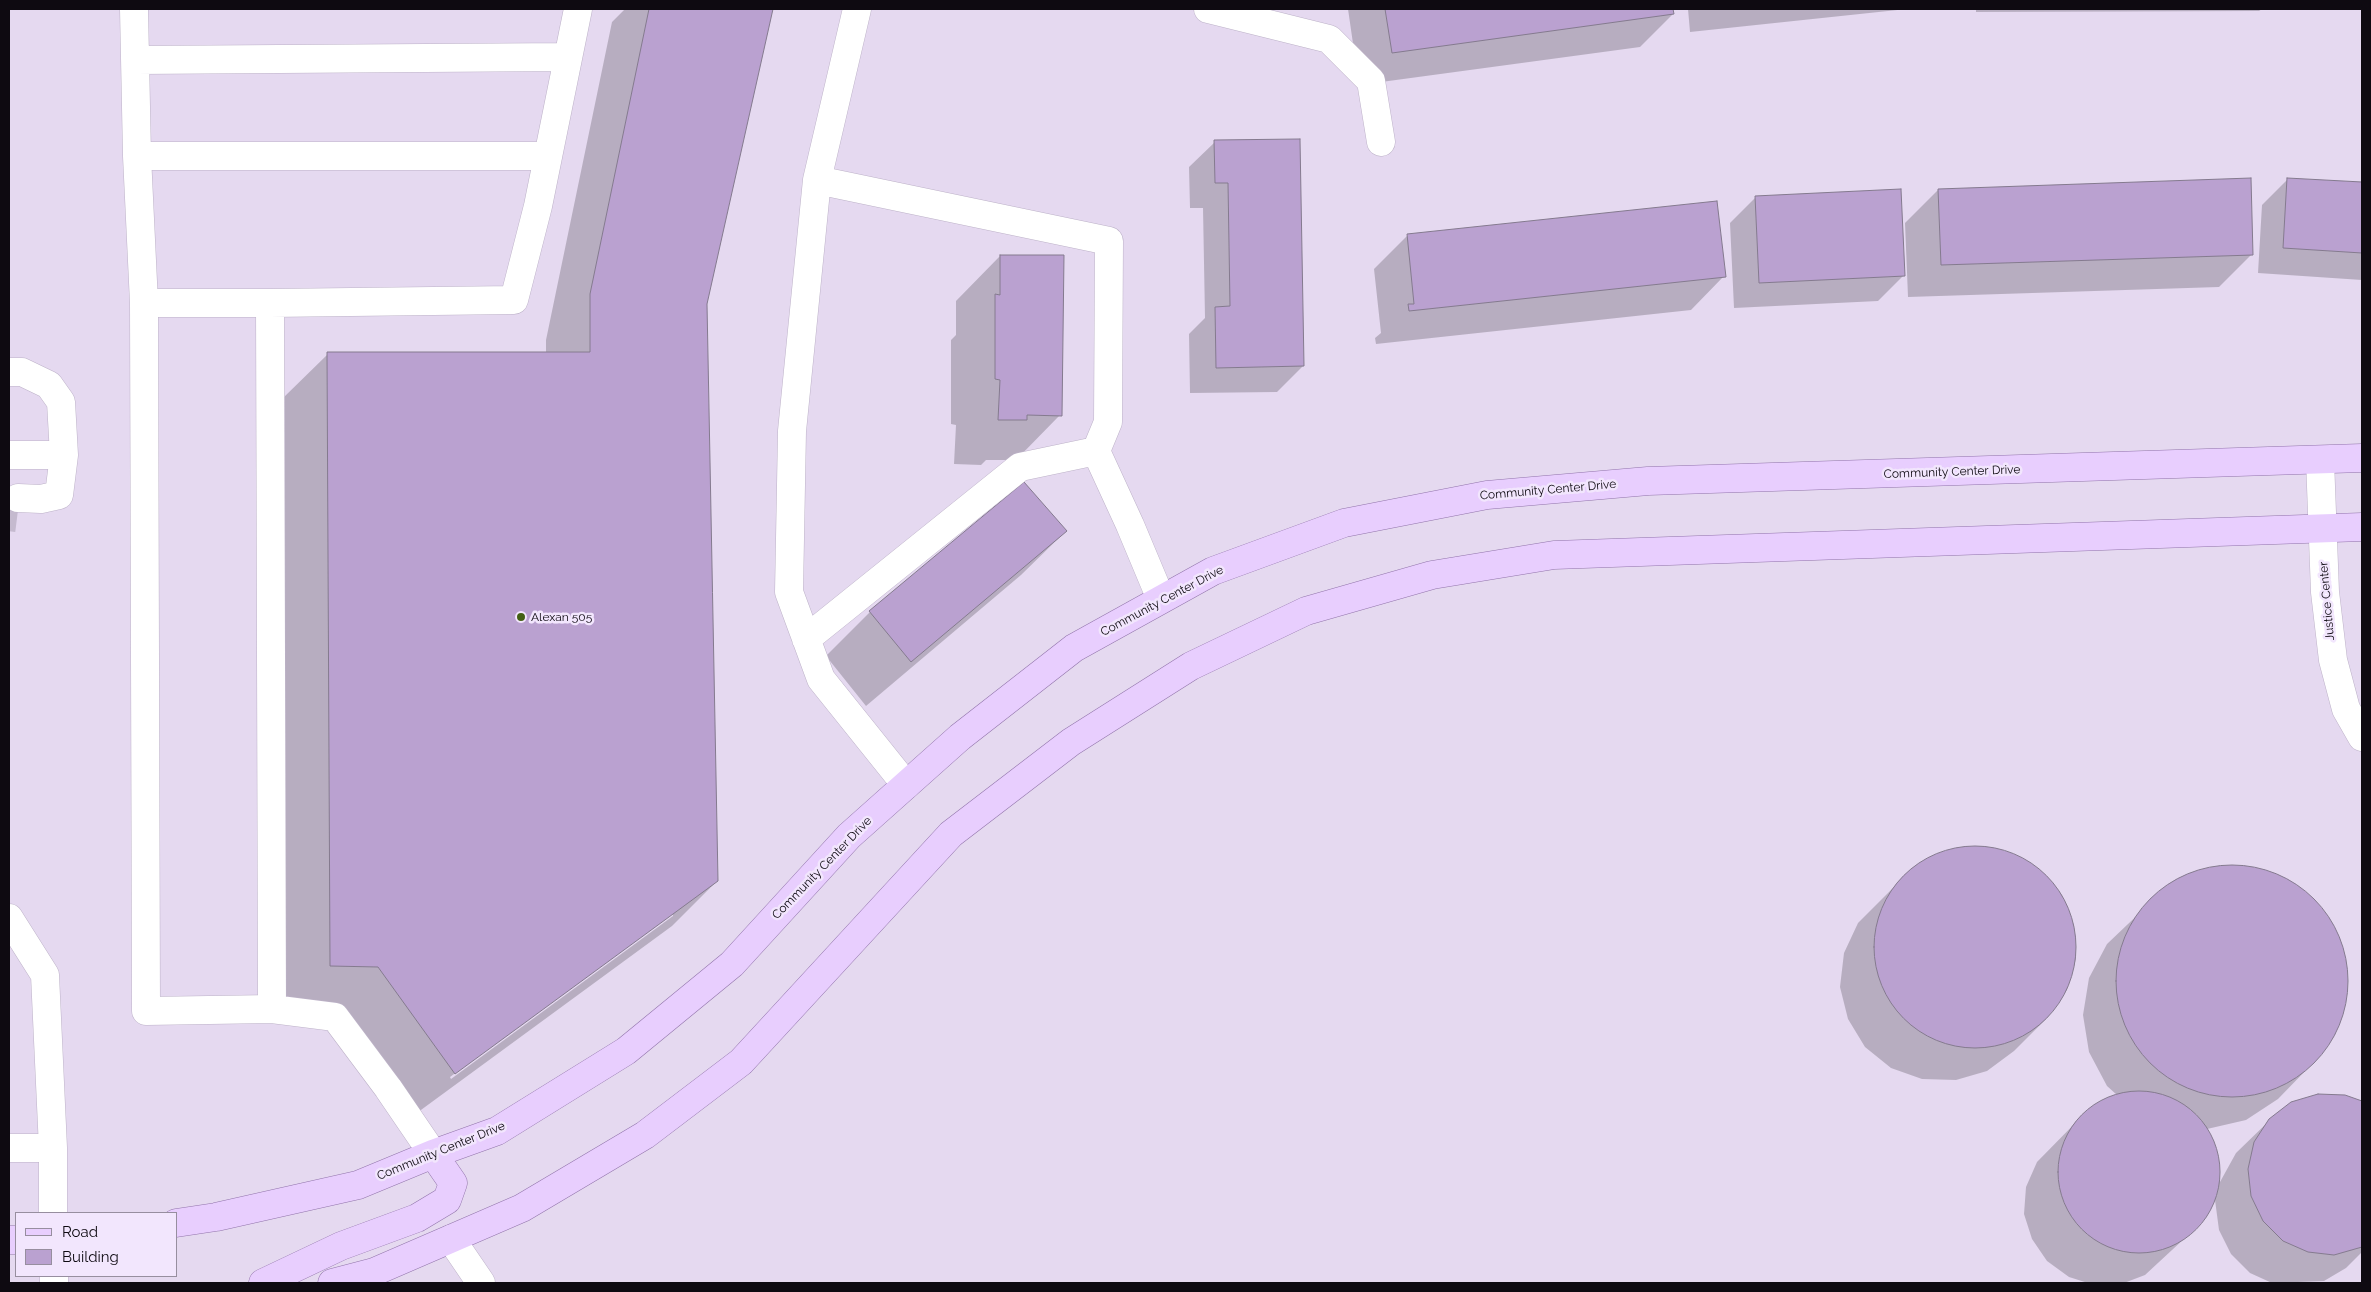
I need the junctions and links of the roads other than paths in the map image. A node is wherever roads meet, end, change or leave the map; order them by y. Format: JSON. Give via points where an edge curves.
{"nodes":[{"id":1,"x":134,"y":9,"type":"edge"},
{"id":2,"x":578,"y":9,"type":"edge"},
{"id":3,"x":857,"y":9,"type":"edge"},
{"id":4,"x":1208,"y":9,"type":"edge"},
{"id":5,"x":568,"y":57,"type":"junction"},
{"id":6,"x":136,"y":60,"type":"junction"},
{"id":7,"x":1381,"y":142,"type":"dead end"},
{"id":8,"x":137,"y":156,"type":"junction"},
{"id":9,"x":548,"y":156,"type":"junction"},
{"id":10,"x":817,"y":180,"type":"junction"},
{"id":11,"x":144,"y":303,"type":"junction"},
{"id":12,"x":270,"y":303,"type":"junction"},
{"id":13,"x":9,"y":372,"type":"edge"},
{"id":14,"x":1096,"y":452,"type":"junction"},
{"id":15,"x":9,"y":455,"type":"edge"},
{"id":16,"x":64,"y":455,"type":"junction"},
{"id":17,"x":2362,"y":458,"type":"edge"},
{"id":18,"x":2320,"y":460,"type":"junction"},
{"id":19,"x":18,"y":508,"type":"tunnel mouth"},
{"id":20,"x":2362,"y":527,"type":"edge"},
{"id":21,"x":2322,"y":528,"type":"junction"},
{"id":22,"x":1161,"y":599,"type":"junction"},
{"id":23,"x":806,"y":639,"type":"junction"},
{"id":24,"x":2362,"y":736,"type":"edge"},
{"id":25,"x":906,"y":785,"type":"junction"},
{"id":26,"x":9,"y":918,"type":"edge"},
{"id":27,"x":272,"y":1010,"type":"junction"},
{"id":28,"x":9,"y":1148,"type":"edge"},
{"id":29,"x":53,"y":1148,"type":"junction"},
{"id":30,"x":433,"y":1154,"type":"junction"},
{"id":31,"x":53,"y":1212,"type":"edge"},
{"id":32,"x":178,"y":1223,"type":"edge"},
{"id":33,"x":451,"y":1239,"type":"junction"},
{"id":34,"x":263,"y":1283,"type":"edge"},
{"id":35,"x":332,"y":1283,"type":"edge"},
{"id":36,"x":481,"y":1283,"type":"edge"}],
"edges":[{"from":1,"to":6,"type":"lane"},
{"from":2,"to":5,"type":"lane"},
{"from":3,"to":10,"type":"lane"},
{"from":4,"to":7,"type":"lane","via":[[1328,39],[1370,81]]},
{"from":5,"to":6,"type":"lane"},
{"from":5,"to":9,"type":"lane"},
{"from":6,"to":8,"type":"lane"},
{"from":8,"to":9,"type":"lane"},
{"from":8,"to":11,"type":"lane"},
{"from":9,"to":12,"type":"lane","via":[[514,300]]},
{"from":10,"to":14,"type":"lane","via":[[1110,241],[1108,422]]},
{"from":10,"to":23,"type":"lane","via":[[792,431],[789,592]]},
{"from":11,"to":12,"type":"lane"},
{"from":11,"to":27,"type":"lane","via":[[146,1011]]},
{"from":12,"to":27,"type":"lane"},
{"from":13,"to":16,"type":"lane","via":[[22,372],[48,386],[61,402]]},
{"from":14,"to":22,"type":"lane"},
{"from":14,"to":23,"type":"lane","via":[[1020,467]]},
{"from":15,"to":16,"type":"lane"},
{"from":16,"to":19,"type":"lane","via":[[59,495],[50,507],[39,514]]},
{"from":17,"to":18,"type":"main road","name":"Community Center Drive"},
{"from":18,"to":21,"type":"lane","name":"Justice Center"},
{"from":18,"to":22,"type":"main road","name":"Community Center Drive","via":[[1648,481],[1487,495],[1344,523],[1213,572]]},
{"from":20,"to":21,"type":"main road"},
{"from":21,"to":24,"type":"lane","name":"Justice Center","via":[[2333,660],[2346,709]]},
{"from":21,"to":33,"type":"main road","via":[[1554,555],[1432,575],[1306,611],[1191,666],[1071,742],[951,834],[741,1062],[645,1134],[522,1208]]},
{"from":22,"to":25,"type":"main road","name":"Community Center Drive","via":[[1074,648],[960,736]]},
{"from":23,"to":25,"type":"lane","via":[[821,679]]},
{"from":25,"to":30,"type":"main road","name":"Community Center Drive","via":[[849,836],[732,964],[626,1051],[497,1131]]},
{"from":26,"to":29,"type":"lane","via":[[45,974]]},
{"from":27,"to":30,"type":"lane","via":[[334,1017]]},
{"from":28,"to":29,"type":"lane"},
{"from":29,"to":31,"type":"lane"},
{"from":30,"to":32,"type":"main road","name":"Community Center Drive","via":[[358,1185]]},
{"from":30,"to":34,"type":"main road","via":[[453,1183],[448,1200],[417,1218],[341,1246]]},
{"from":33,"to":35,"type":"main road","via":[[374,1272]]},
{"from":33,"to":36,"type":"lane"}]}
